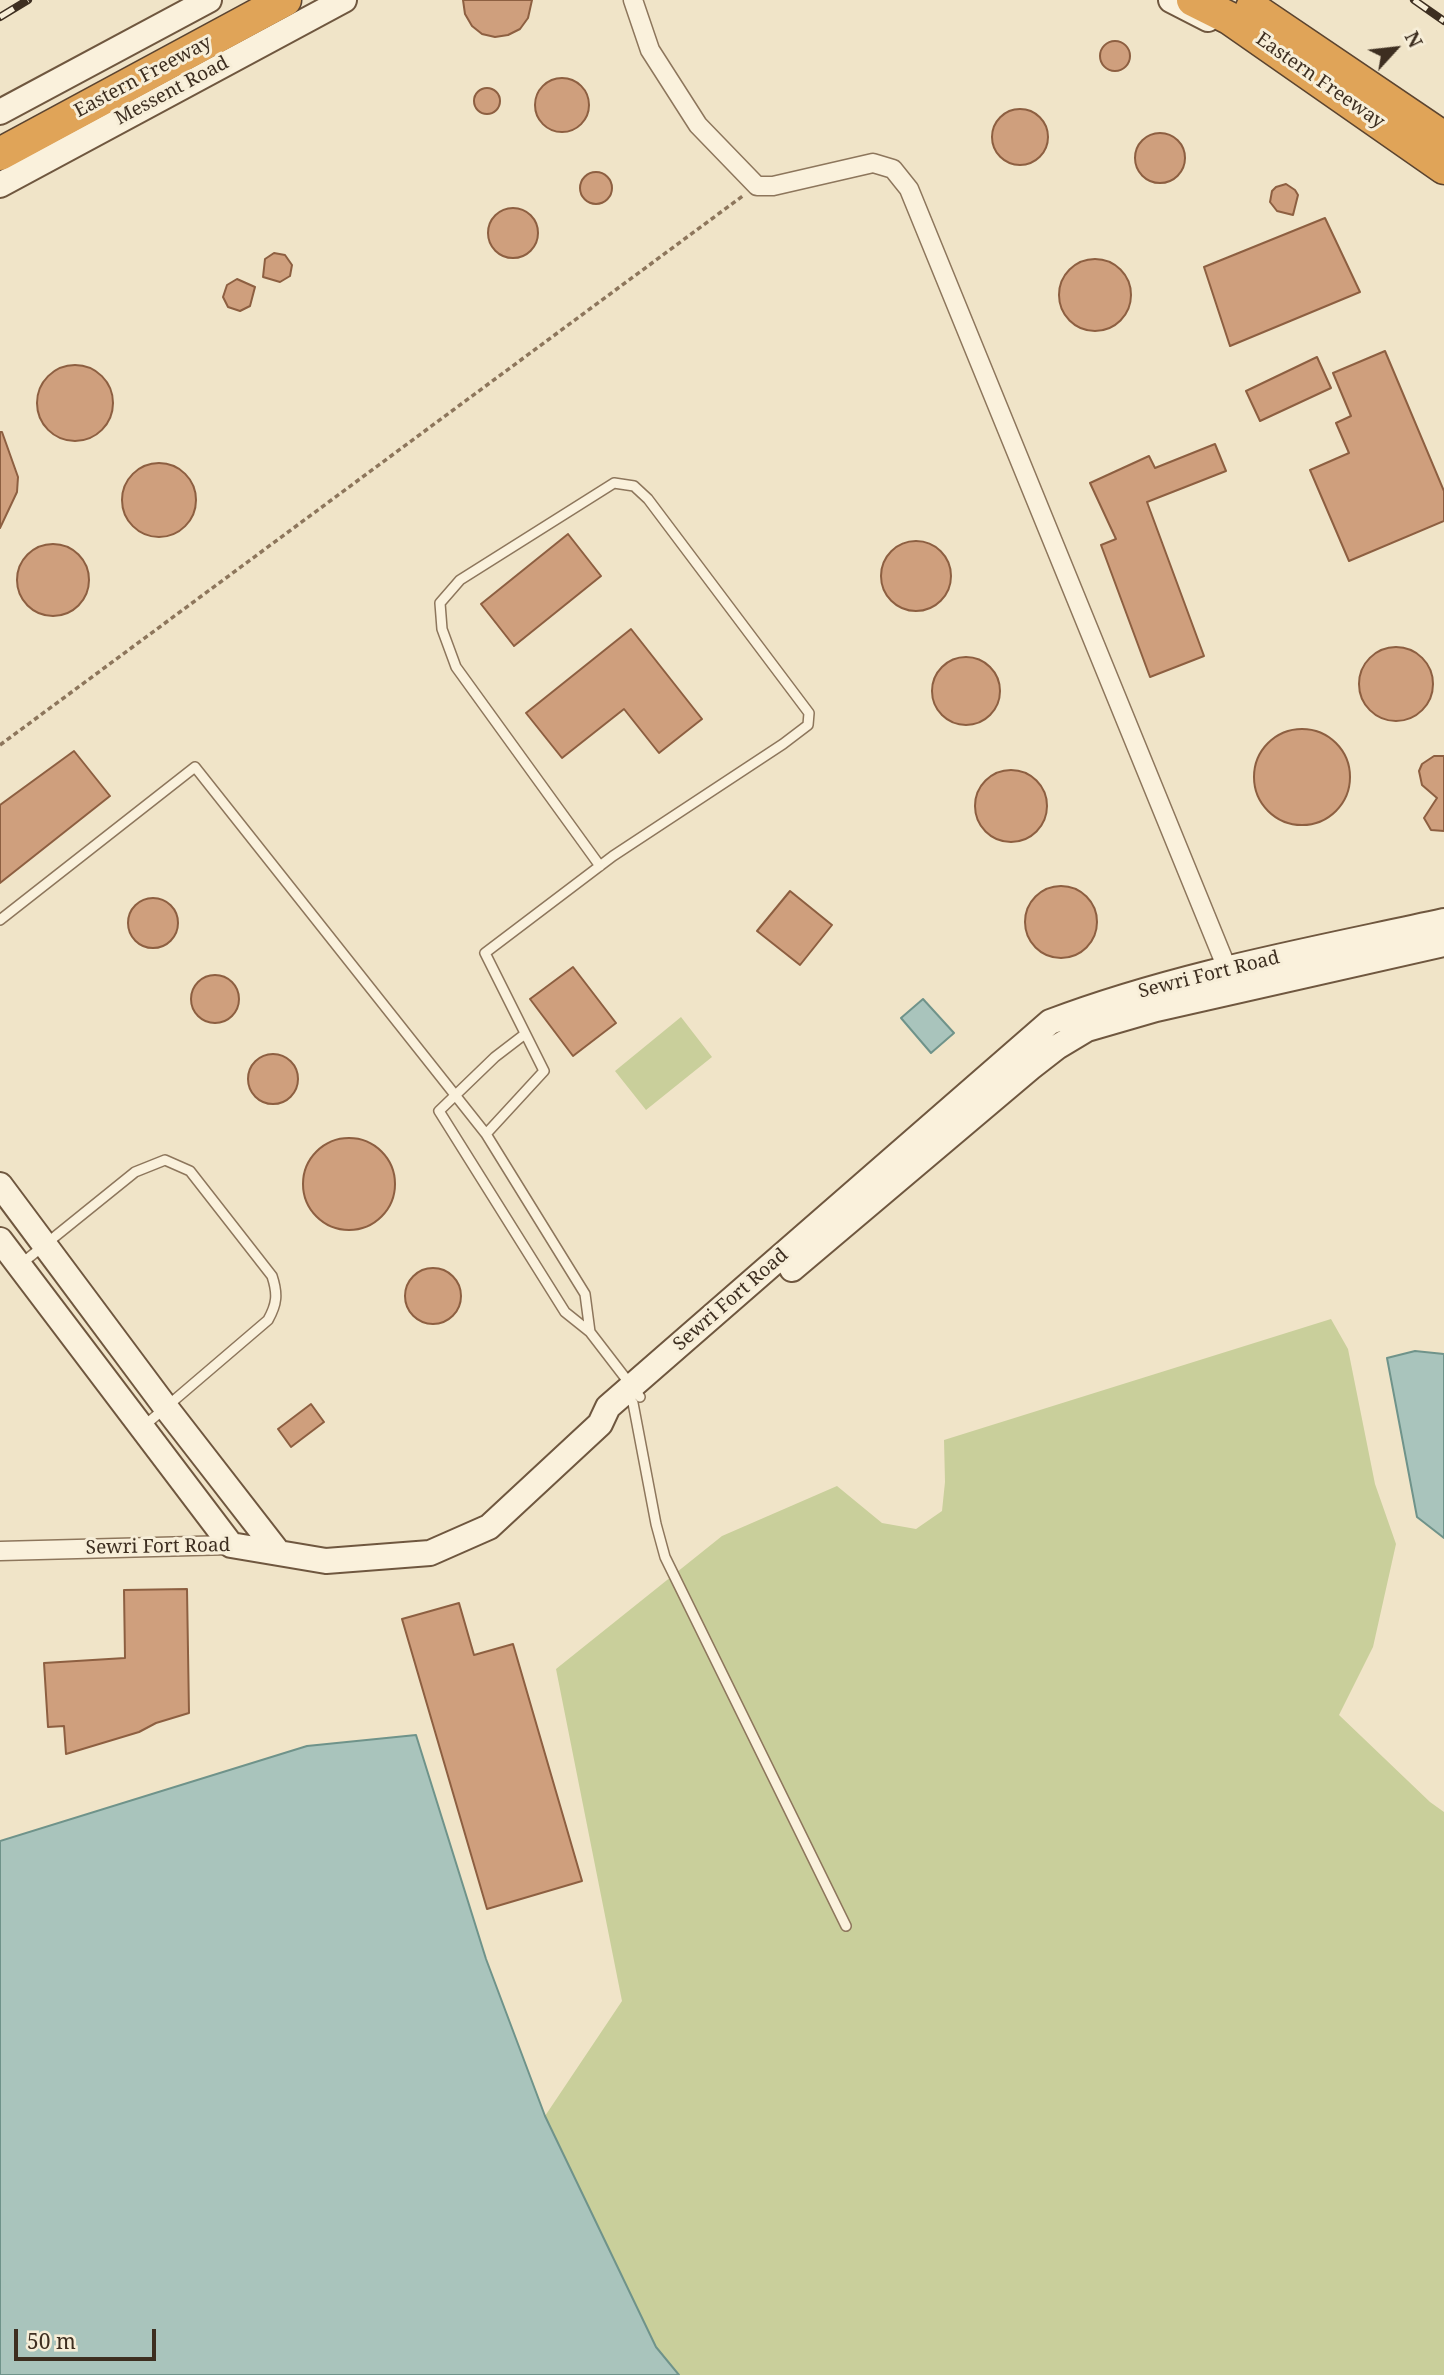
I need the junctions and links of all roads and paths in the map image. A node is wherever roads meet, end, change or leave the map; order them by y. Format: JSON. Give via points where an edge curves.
{"nodes":[{"id":1,"x":209,"y":0,"type":"edge"},
{"id":2,"x":242,"y":0,"type":"edge"},
{"id":3,"x":285,"y":0,"type":"edge"},
{"id":4,"x":344,"y":0,"type":"edge"},
{"id":5,"x":634,"y":0,"type":"edge"},
{"id":6,"x":1238,"y":0,"type":"edge"},
{"id":7,"x":1251,"y":0,"type":"edge"},
{"id":8,"x":1181,"y":1,"type":"edge"},
{"id":9,"x":0,"y":112,"type":"edge"},
{"id":10,"x":1444,"y":128,"type":"edge"},
{"id":11,"x":0,"y":131,"type":"edge"},
{"id":12,"x":1444,"y":138,"type":"edge"},
{"id":13,"x":0,"y":154,"type":"edge"},
{"id":14,"x":1444,"y":168,"type":"edge"},
{"id":15,"x":1444,"y":178,"type":"edge"},
{"id":16,"x":0,"y":185,"type":"edge"},
{"id":17,"x":757,"y":186,"type":"junction"},
{"id":18,"x":0,"y":745,"type":"edge"},
{"id":19,"x":600,"y":866,"type":"junction"},
{"id":20,"x":0,"y":920,"type":"edge"},
{"id":21,"x":1444,"y":921,"type":"edge"},
{"id":22,"x":1403,"y":941,"type":"junction"},
{"id":23,"x":1444,"y":944,"type":"edge"},
{"id":24,"x":1227,"y":968,"type":"junction"},
{"id":25,"x":1236,"y":991,"type":"junction"},
{"id":26,"x":524,"y":1034,"type":"junction"},
{"id":27,"x":455,"y":1096,"type":"junction"},
{"id":28,"x":966,"y":1109,"type":"junction"},
{"id":29,"x":486,"y":1134,"type":"junction"},
{"id":30,"x":0,"y":1185,"type":"edge"},
{"id":31,"x":0,"y":1240,"type":"edge"},
{"id":32,"x":45,"y":1246,"type":"junction"},
{"id":33,"x":19,"y":1265,"type":"junction"},
{"id":34,"x":590,"y":1332,"type":"junction"},
{"id":35,"x":632,"y":1395,"type":"junction"},
{"id":36,"x":167,"y":1409,"type":"junction"},
{"id":37,"x":142,"y":1427,"type":"junction"},
{"id":38,"x":231,"y":1545,"type":"junction"},
{"id":39,"x":0,"y":1551,"type":"edge"},
{"id":40,"x":278,"y":1552,"type":"junction"},
{"id":41,"x":846,"y":1926,"type":"dead end"}],
"edges":[{"from":1,"to":9,"type":"street"},
{"from":2,"to":11,"type":"highway","name":"Eastern Freeway"},
{"from":3,"to":13,"type":"highway","name":"Eastern Freeway"},
{"from":4,"to":16,"type":"street","name":"Messent Road"},
{"from":5,"to":17,"type":"street","via":[[650,50],[698,125]]},
{"from":6,"to":12,"type":"highway","name":"Eastern Freeway"},
{"from":7,"to":10,"type":"street"},
{"from":8,"to":14,"type":"highway","name":"Eastern Freeway","via":[[1229,18]]},
{"from":8,"to":15,"type":"street"},
{"from":17,"to":18,"type":"path"},
{"from":17,"to":24,"type":"street","via":[[873,163],[894,169],[909,189]]},
{"from":19,"to":19,"type":"lane","via":[[456,667],[442,629],[440,603],[460,580],[614,483],[634,486],[648,499],[809,713],[808,725],[783,744]]},
{"from":19,"to":26,"type":"lane","via":[[485,953]]},
{"from":20,"to":27,"type":"lane","via":[[195,767]]},
{"from":21,"to":22,"type":"street","name":"Sewri Fort Road"},
{"from":22,"to":23,"type":"street"},
{"from":22,"to":24,"type":"street","name":"Sewri Fort Road"},
{"from":22,"to":25,"type":"street"},
{"from":24,"to":25,"type":"street"},
{"from":24,"to":28,"type":"street","name":"Sewri Fort Road","via":[[1051,1022]]},
{"from":25,"to":28,"type":"street","via":[[1087,1030]]},
{"from":26,"to":27,"type":"lane"},
{"from":26,"to":29,"type":"lane","via":[[544,1071]]},
{"from":27,"to":29,"type":"lane"},
{"from":27,"to":34,"type":"lane","via":[[439,1111],[565,1312]]},
{"from":28,"to":35,"type":"street","name":"Sewri Fort Road"},
{"from":29,"to":34,"type":"lane","via":[[585,1294]]},
{"from":30,"to":32,"type":"street"},
{"from":31,"to":33,"type":"street"},
{"from":32,"to":33,"type":"lane"},
{"from":32,"to":36,"type":"street"},
{"from":32,"to":36,"type":"lane","via":[[135,1172],[164,1160],[190,1171],[272,1276],[276,1306],[268,1320]]},
{"from":33,"to":37,"type":"street"},
{"from":34,"to":35,"type":"lane"},
{"from":35,"to":40,"type":"street","name":"Sewri Fort Road","via":[[607,1409],[600,1424],[489,1527],[430,1553],[326,1561]]},
{"from":35,"to":41,"type":"lane","via":[[665,1558]]},
{"from":36,"to":37,"type":"lane"},
{"from":36,"to":40,"type":"street"},
{"from":37,"to":38,"type":"street"},
{"from":38,"to":39,"type":"street","name":"Sewri Fort Road"},
{"from":38,"to":40,"type":"street","name":"Sewri Fort Road"}]}
